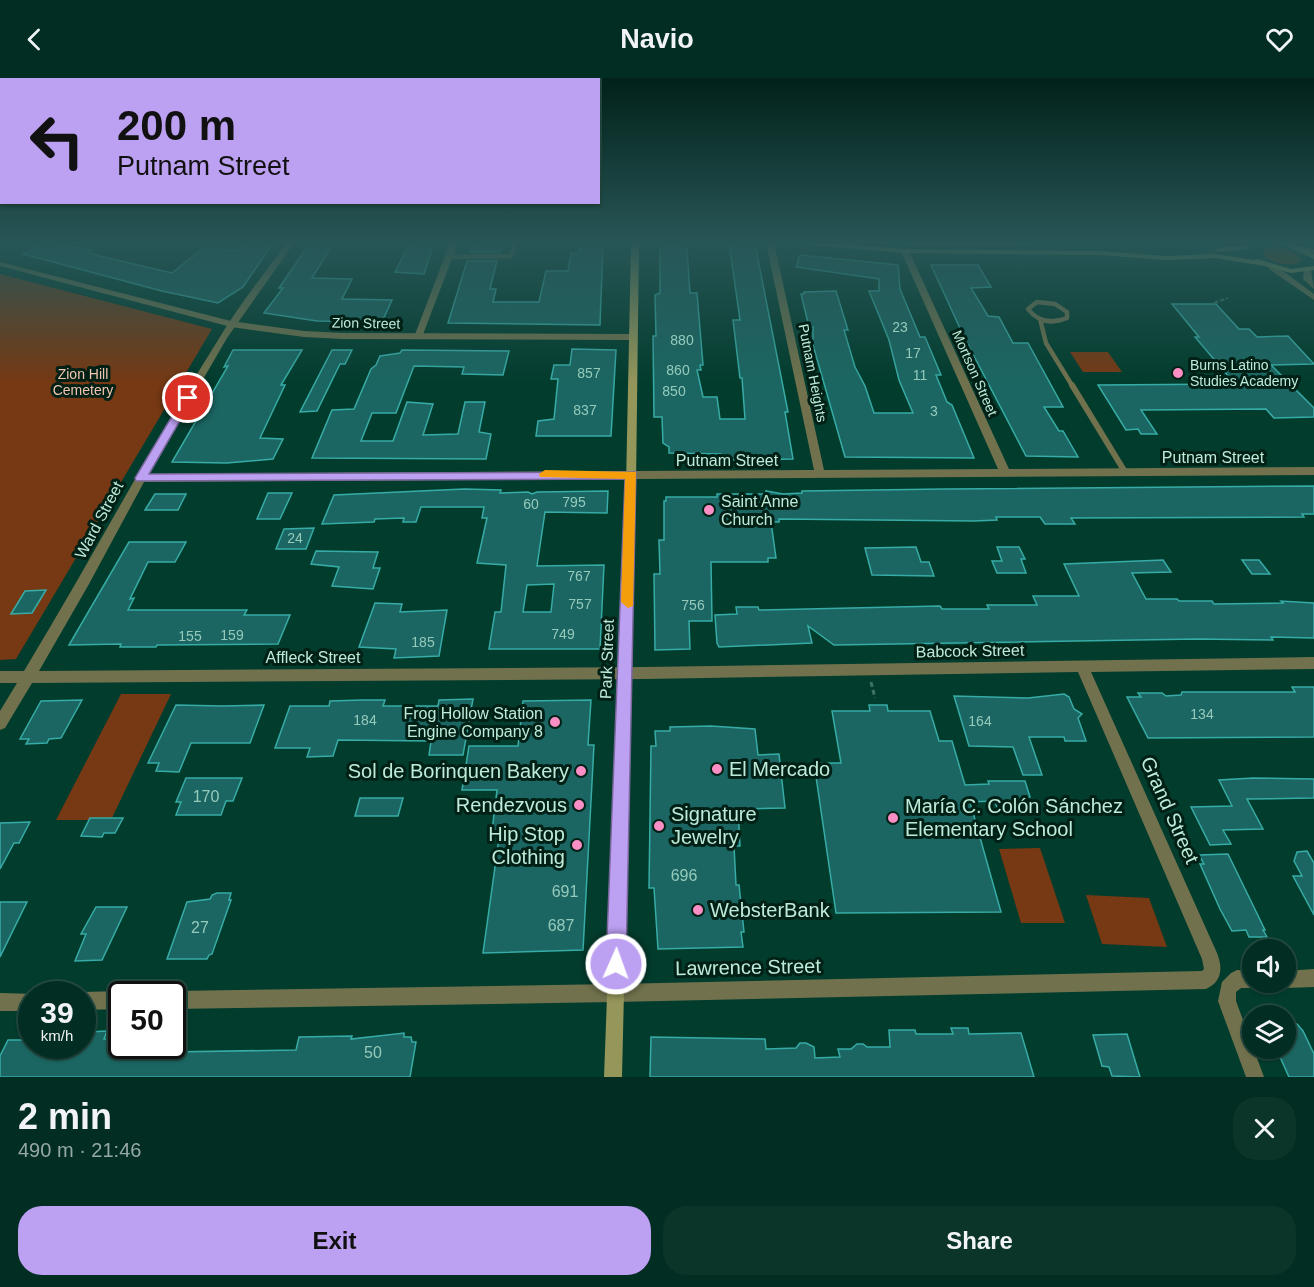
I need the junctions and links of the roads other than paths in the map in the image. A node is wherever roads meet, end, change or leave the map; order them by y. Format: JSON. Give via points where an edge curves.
{"nodes":[{"id":1,"x":99,"y":290,"type":"edge"},
{"id":2,"x":256,"y":290,"type":"edge"},
{"id":3,"x":436,"y":290,"type":"edge"},
{"id":4,"x":634,"y":290,"type":"edge"},
{"id":5,"x":780,"y":290,"type":"edge"},
{"id":6,"x":922,"y":290,"type":"edge"},
{"id":7,"x":1040,"y":319,"type":"junction"},
{"id":8,"x":231,"y":324,"type":"junction"},
{"id":9,"x":418,"y":337,"type":"junction"},
{"id":10,"x":632,"y":337,"type":"junction"},
{"id":11,"x":1314,"y":471,"type":"edge"},
{"id":12,"x":1125,"y":472,"type":"junction"},
{"id":13,"x":1005,"y":473,"type":"junction"},
{"id":14,"x":820,"y":474,"type":"junction"},
{"id":15,"x":632,"y":475,"type":"junction"},
{"id":16,"x":141,"y":478,"type":"junction"},
{"id":17,"x":1314,"y":663,"type":"edge"},
{"id":18,"x":1082,"y":666,"type":"junction"},
{"id":19,"x":626,"y":672,"type":"junction"},
{"id":20,"x":27,"y":675,"type":"junction"},
{"id":21,"x":0,"y":677,"type":"edge"},
{"id":22,"x":0,"y":724,"type":"edge"},
{"id":23,"x":1213,"y":972,"type":"joint"},
{"id":24,"x":1314,"y":978,"type":"edge"},
{"id":25,"x":1296,"y":979,"type":"edge"},
{"id":26,"x":1242,"y":980,"type":"edge"},
{"id":27,"x":615,"y":993,"type":"junction"},
{"id":28,"x":186,"y":1000,"type":"edge"},
{"id":29,"x":0,"y":1002,"type":"edge"},
{"id":30,"x":18,"y":1002,"type":"edge"},
{"id":31,"x":613,"y":1077,"type":"edge"},
{"id":32,"x":1255,"y":1077,"type":"edge"}],
"edges":[{"from":1,"to":8,"type":"street","name":"Zion Street"},
{"from":2,"to":8,"type":"street","name":"Ward Street"},
{"from":3,"to":9,"type":"street"},
{"from":4,"to":10,"type":"main road","name":"Park Street"},
{"from":5,"to":14,"type":"street","name":"Putnam Heights"},
{"from":6,"to":13,"type":"street","name":"Mortson Street"},
{"from":7,"to":7,"type":"lane","via":[[1028,309],[1032,304],[1049,302],[1067,312],[1067,318],[1059,322]]},
{"from":7,"to":12,"type":"lane","via":[[1046,343]]},
{"from":8,"to":9,"type":"street","name":"Zion Street","via":[[304,334]]},
{"from":8,"to":16,"type":"street","name":"Ward Street"},
{"from":9,"to":10,"type":"street","name":"Zion Street"},
{"from":10,"to":15,"type":"main road","name":"Park Street"},
{"from":11,"to":12,"type":"street","name":"Putnam Street"},
{"from":12,"to":13,"type":"street","name":"Putnam Street"},
{"from":13,"to":14,"type":"street","name":"Putnam Street"},
{"from":14,"to":15,"type":"street","name":"Putnam Street"},
{"from":15,"to":16,"type":"street","name":"Putnam Street"},
{"from":15,"to":19,"type":"main road","name":"Park Street"},
{"from":16,"to":20,"type":"street","name":"Ward Street","via":[[85,581]]},
{"from":17,"to":18,"type":"street","name":"Babcock Street"},
{"from":18,"to":19,"type":"street","name":"Babcock Street"},
{"from":18,"to":23,"type":"street","name":"Grand Street","via":[[1211,958]]},
{"from":19,"to":20,"type":"street","name":"Affleck Street"},
{"from":19,"to":27,"type":"main road","name":"Park Street"},
{"from":20,"to":21,"type":"street","name":"Affleck Street"},
{"from":20,"to":22,"type":"street","name":"Ward Street"},
{"from":23,"to":27,"type":"street","name":"Lawrence Street","via":[[1206,980]]},
{"from":24,"to":25,"type":"street"},
{"from":26,"to":32,"type":"street","via":[[1228,988],[1227,1001]]},
{"from":27,"to":28,"type":"street","name":"Lawrence Street"},
{"from":27,"to":31,"type":"main road","name":"Park Street"},
{"from":29,"to":30,"type":"street"}]}
